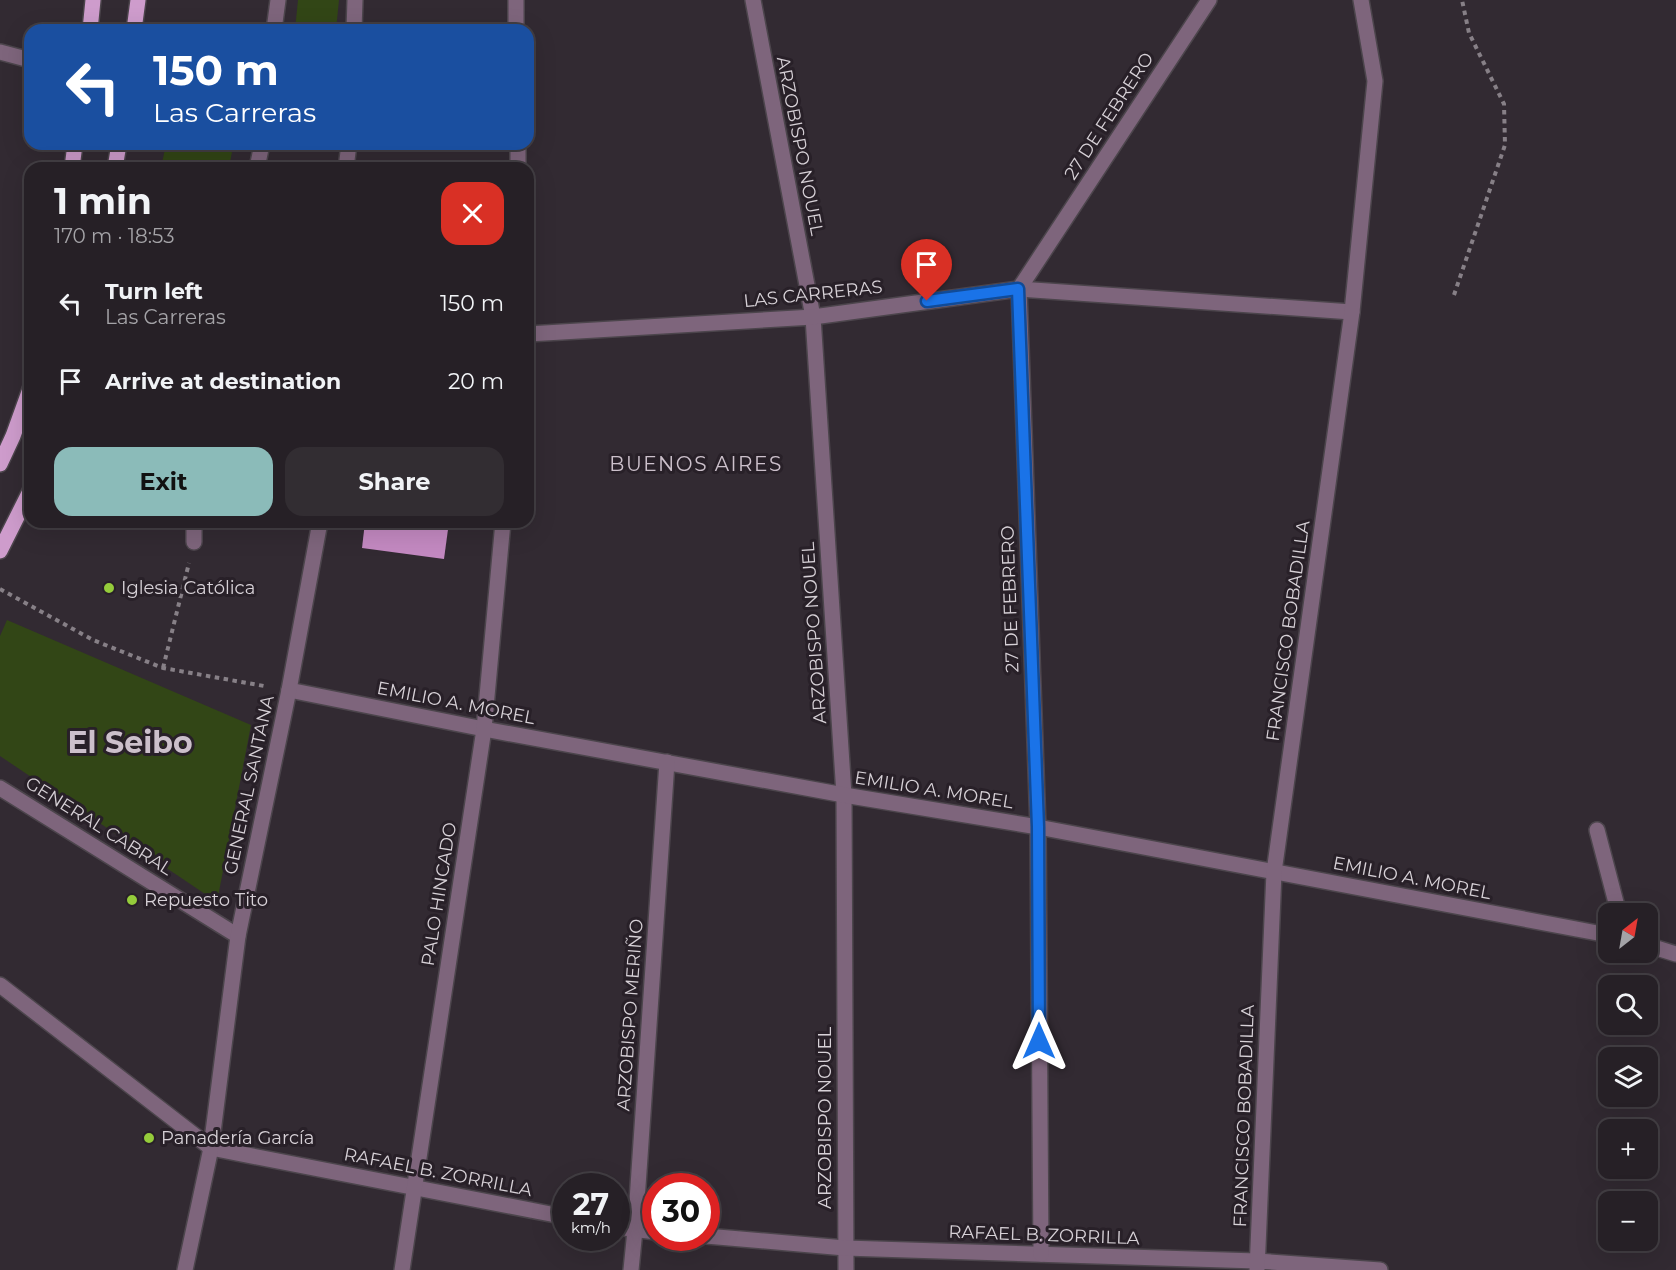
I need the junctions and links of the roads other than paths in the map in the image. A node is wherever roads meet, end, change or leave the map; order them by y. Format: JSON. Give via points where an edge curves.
{"nodes":[{"id":1,"x":93,"y":0,"type":"edge"},
{"id":2,"x":138,"y":0,"type":"edge"},
{"id":3,"x":278,"y":0,"type":"edge"},
{"id":4,"x":355,"y":0,"type":"edge"},
{"id":5,"x":516,"y":0,"type":"edge"},
{"id":6,"x":753,"y":0,"type":"edge"},
{"id":7,"x":1209,"y":0,"type":"edge"},
{"id":8,"x":1361,"y":0,"type":"edge"},
{"id":9,"x":91,"y":24,"type":"edge"},
{"id":10,"x":135,"y":24,"type":"edge"},
{"id":11,"x":275,"y":24,"type":"edge"},
{"id":12,"x":354,"y":24,"type":"edge"},
{"id":13,"x":516,"y":24,"type":"edge"},
{"id":14,"x":0,"y":52,"type":"edge"},
{"id":15,"x":24,"y":58,"type":"edge"},
{"id":16,"x":1018,"y":289,"type":"junction"},
{"id":17,"x":1352,"y":312,"type":"junction"},
{"id":18,"x":813,"y":316,"type":"junction"},
{"id":19,"x":534,"y":334,"type":"edge"},
{"id":20,"x":24,"y":406,"type":"edge"},
{"id":21,"x":0,"y":464,"type":"edge"},
{"id":22,"x":24,"y":502,"type":"edge"},
{"id":23,"x":194,"y":528,"type":"edge"},
{"id":24,"x":319,"y":528,"type":"edge"},
{"id":25,"x":501,"y":528,"type":"edge"},
{"id":26,"x":194,"y":542,"type":"road end"},
{"id":27,"x":0,"y":551,"type":"edge"},
{"id":28,"x":289,"y":690,"type":"junction"},
{"id":29,"x":484,"y":729,"type":"junction"},
{"id":30,"x":666,"y":762,"type":"junction"},
{"id":31,"x":0,"y":788,"type":"edge"},
{"id":32,"x":844,"y":795,"type":"junction"},
{"id":33,"x":1038,"y":827,"type":"junction"},
{"id":34,"x":1598,"y":830,"type":"dead end"},
{"id":35,"x":1274,"y":872,"type":"junction"},
{"id":36,"x":1615,"y":903,"type":"edge"},
{"id":37,"x":1598,"y":933,"type":"edge"},
{"id":38,"x":238,"y":936,"type":"junction"},
{"id":39,"x":1658,"y":948,"type":"edge"},
{"id":40,"x":1676,"y":954,"type":"edge"},
{"id":41,"x":0,"y":985,"type":"edge"},
{"id":42,"x":211,"y":1148,"type":"junction"},
{"id":43,"x":414,"y":1188,"type":"junction"},
{"id":44,"x":552,"y":1214,"type":"edge"},
{"id":45,"x":630,"y":1229,"type":"edge"},
{"id":46,"x":635,"y":1230,"type":"junction"},
{"id":47,"x":642,"y":1231,"type":"edge"},
{"id":48,"x":720,"y":1237,"type":"edge"},
{"id":49,"x":845,"y":1248,"type":"junction"},
{"id":50,"x":1041,"y":1254,"type":"junction"},
{"id":51,"x":1257,"y":1266,"type":"edge"},
{"id":52,"x":184,"y":1270,"type":"edge"},
{"id":53,"x":402,"y":1270,"type":"edge"},
{"id":54,"x":631,"y":1270,"type":"edge"},
{"id":55,"x":846,"y":1270,"type":"edge"},
{"id":56,"x":1380,"y":1270,"type":"edge"}],
"edges":[{"from":1,"to":9,"type":"main road"},
{"from":2,"to":10,"type":"main road"},
{"from":3,"to":11,"type":"street"},
{"from":4,"to":12,"type":"street"},
{"from":5,"to":13,"type":"street"},
{"from":6,"to":18,"type":"street","name":"ARZOBISPO NOUEL"},
{"from":7,"to":16,"type":"street","name":"27 DE FEBRERO"},
{"from":8,"to":17,"type":"street","name":"FRANCISCO BOBADILLA","via":[[1375,81]]},
{"from":14,"to":15,"type":"street"},
{"from":16,"to":17,"type":"street","name":"LAS CARRERAS"},
{"from":16,"to":18,"type":"street","name":"LAS CARRERAS"},
{"from":16,"to":33,"type":"street","name":"27 DE FEBRERO"},
{"from":17,"to":35,"type":"street","name":"FRANCISCO BOBADILLA"},
{"from":18,"to":19,"type":"street","name":"LAS CARRERAS"},
{"from":18,"to":32,"type":"street","name":"ARZOBISPO NOUEL"},
{"from":20,"to":21,"type":"main road"},
{"from":22,"to":27,"type":"main road"},
{"from":23,"to":26,"type":"street"},
{"from":24,"to":28,"type":"street","name":"GENERAL SANTANA"},
{"from":25,"to":29,"type":"street","name":"PALO HINCADO"},
{"from":28,"to":29,"type":"street","name":"EMILIO A. MOREL"},
{"from":28,"to":38,"type":"street","name":"GENERAL SANTANA"},
{"from":29,"to":30,"type":"street","name":"EMILIO A. MOREL"},
{"from":29,"to":43,"type":"street","name":"PALO HINCADO"},
{"from":30,"to":32,"type":"street","name":"EMILIO A. MOREL"},
{"from":30,"to":46,"type":"street","name":"ARZOBISPO MERIÑO"},
{"from":31,"to":38,"type":"street","name":"GENERAL CABRAL"},
{"from":32,"to":33,"type":"street","name":"EMILIO A. MOREL"},
{"from":32,"to":49,"type":"street","name":"ARZOBISPO NOUEL"},
{"from":33,"to":35,"type":"street","name":"EMILIO A. MOREL"},
{"from":33,"to":50,"type":"street","name":"27 DE FEBRERO"},
{"from":34,"to":36,"type":"street"},
{"from":35,"to":37,"type":"street","name":"EMILIO A. MOREL"},
{"from":35,"to":51,"type":"street","name":"FRANCISCO BOBADILLA"},
{"from":38,"to":42,"type":"street","name":"GENERAL SANTANA"},
{"from":39,"to":40,"type":"street"},
{"from":41,"to":42,"type":"street","name":"RAFAEL B. ZORRILLA"},
{"from":42,"to":43,"type":"street","name":"RAFAEL B. ZORRILLA"},
{"from":42,"to":52,"type":"street","name":"GENERAL SANTANA"},
{"from":43,"to":44,"type":"street","name":"RAFAEL B. ZORRILLA"},
{"from":43,"to":53,"type":"street","name":"PALO HINCADO"},
{"from":45,"to":46,"type":"street"},
{"from":46,"to":47,"type":"street"},
{"from":46,"to":54,"type":"street","name":"ARZOBISPO MERIÑO"},
{"from":48,"to":49,"type":"street","name":"RAFAEL B. ZORRILLA"},
{"from":49,"to":50,"type":"street","name":"RAFAEL B. ZORRILLA"},
{"from":49,"to":55,"type":"street","name":"ARZOBISPO NOUEL"},
{"from":50,"to":51,"type":"street","name":"RAFAEL B. ZORRILLA"},
{"from":51,"to":56,"type":"street","name":"RAFAEL B. ZORRILLA"}]}
